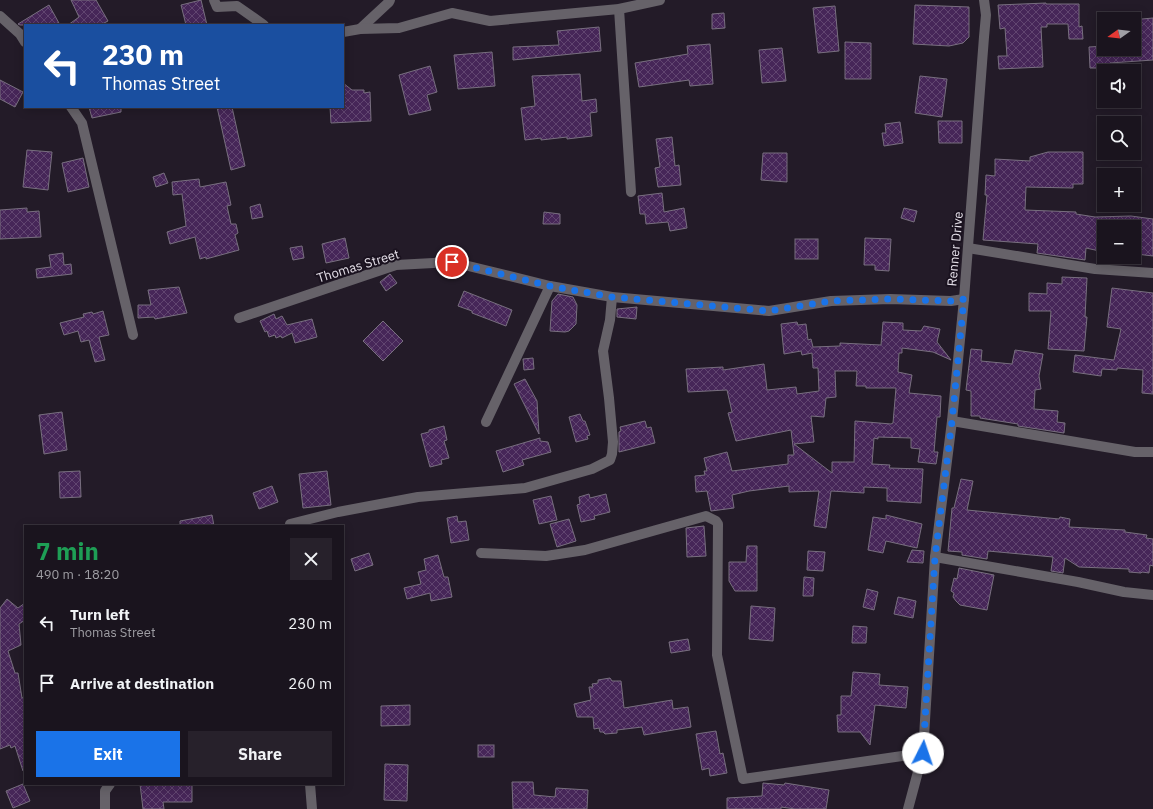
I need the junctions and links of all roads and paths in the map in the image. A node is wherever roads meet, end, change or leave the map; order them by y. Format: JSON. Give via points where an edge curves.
{"nodes":[{"id":1,"x":214,"y":0,"type":"edge"},
{"id":2,"x":390,"y":0,"type":"edge"},
{"id":3,"x":660,"y":0,"type":"edge"},
{"id":4,"x":984,"y":0,"type":"edge"},
{"id":5,"x":619,"y":8,"type":"junction"},
{"id":6,"x":0,"y":16,"type":"edge"},
{"id":7,"x":263,"y":24,"type":"edge"},
{"id":8,"x":360,"y":29,"type":"junction"},
{"id":9,"x":344,"y":32,"type":"edge"},
{"id":10,"x":24,"y":40,"type":"edge"},
{"id":11,"x":72,"y":108,"type":"edge"},
{"id":12,"x":631,"y":192,"type":"dead end"},
{"id":13,"x":968,"y":248,"type":"junction"},
{"id":14,"x":1153,"y":273,"type":"edge"},
{"id":15,"x":550,"y":286,"type":"junction"},
{"id":16,"x":612,"y":297,"type":"junction"},
{"id":17,"x":964,"y":299,"type":"junction"},
{"id":18,"x":239,"y":318,"type":"dead end"},
{"id":19,"x":133,"y":335,"type":"dead end"},
{"id":20,"x":952,"y":421,"type":"junction"},
{"id":21,"x":486,"y":422,"type":"dead end"},
{"id":22,"x":1153,"y":452,"type":"edge"},
{"id":23,"x":290,"y":524,"type":"dead end"},
{"id":24,"x":481,"y":553,"type":"dead end"},
{"id":25,"x":935,"y":557,"type":"junction"},
{"id":26,"x":1153,"y":595,"type":"edge"},
{"id":27,"x":923,"y":753,"type":"junction"},
{"id":28,"x":109,"y":785,"type":"edge"},
{"id":29,"x":310,"y":785,"type":"edge"},
{"id":30,"x":105,"y":809,"type":"edge"},
{"id":31,"x":312,"y":809,"type":"edge"},
{"id":32,"x":908,"y":809,"type":"edge"}],
"edges":[{"from":1,"to":7,"type":"street","via":[[217,7],[237,6]]},
{"from":2,"to":8,"type":"street"},
{"from":3,"to":5,"type":"street"},
{"from":4,"to":13,"type":"street","name":"Renner Drive","via":[[986,15]]},
{"from":5,"to":8,"type":"street","via":[[490,21],[452,13],[399,28]]},
{"from":5,"to":12,"type":"street"},
{"from":6,"to":10,"type":"street"},
{"from":8,"to":9,"type":"street"},
{"from":11,"to":19,"type":"street","via":[[82,123]]},
{"from":13,"to":14,"type":"street","via":[[1095,269]]},
{"from":13,"to":17,"type":"street","name":"Renner Drive"},
{"from":15,"to":16,"type":"street","name":"Thomas Street"},
{"from":15,"to":18,"type":"street","name":"Thomas Street","via":[[452,262],[396,265]]},
{"from":15,"to":21,"type":"street"},
{"from":16,"to":17,"type":"street","name":"Thomas Street","via":[[769,311],[831,301]]},
{"from":16,"to":23,"type":"street","via":[[603,351],[613,442],[610,460],[592,469],[525,488],[418,497]]},
{"from":17,"to":20,"type":"street","name":"Renner Drive"},
{"from":20,"to":22,"type":"street","via":[[1135,452]]},
{"from":20,"to":25,"type":"street","name":"Renner Drive"},
{"from":24,"to":27,"type":"street","via":[[546,556],[585,550],[706,516],[718,524],[717,655],[743,779]]},
{"from":25,"to":26,"type":"street","via":[[1124,592]]},
{"from":25,"to":27,"type":"street","name":"Renner Drive"},
{"from":27,"to":32,"type":"street","name":"Renner Drive"},
{"from":28,"to":30,"type":"street","via":[[105,791]]},
{"from":29,"to":31,"type":"street"}]}
